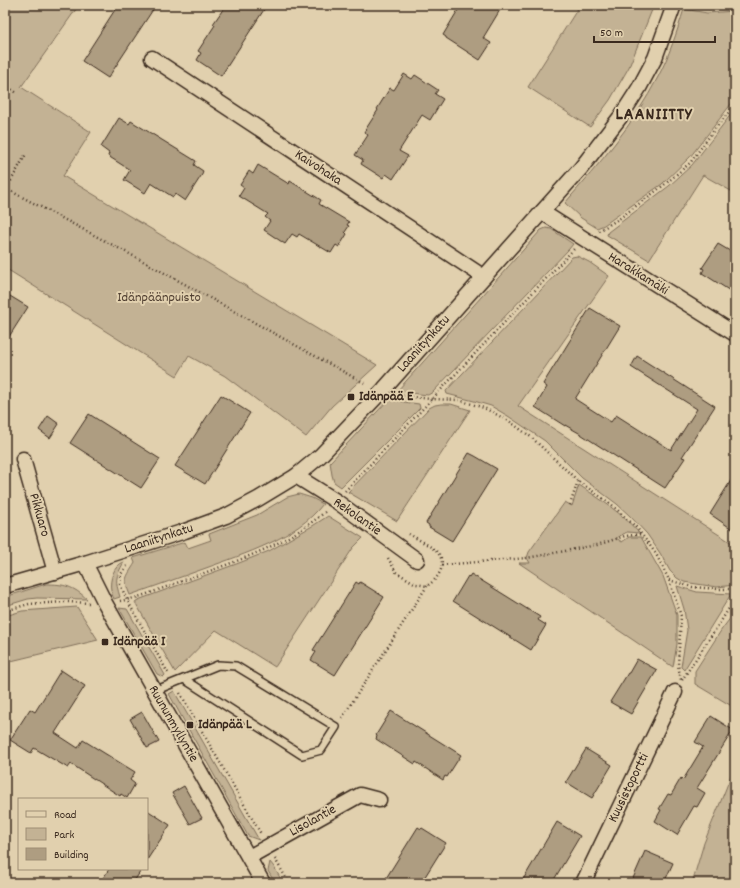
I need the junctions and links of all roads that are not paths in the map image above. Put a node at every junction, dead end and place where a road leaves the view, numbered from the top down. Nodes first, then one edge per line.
1 (674, 5) edge
2 (152, 58) dead end
3 (542, 212) junction
4 (484, 277) junction
5 (735, 334) edge
6 (23, 459) dead end
7 (296, 476) junction
8 (416, 560) dead end
9 (85, 563) junction
10 (55, 572) junction
11 (5, 586) edge
12 (184, 678) junction
13 (154, 691) junction
14 (675, 692) dead end
15 (379, 800) dead end
16 (249, 857) junction
17 (263, 883) edge
18 (583, 883) edge

1 - 3 street, Laaniitynkatu
2 - 4 street, Kaivohaka
3 - 4 street, Laaniitynkatu
3 - 5 street, Harakkamäki
4 - 7 street, Laaniitynkatu
6 - 10 street, Pikkuaro
7 - 8 street, Rekolantie
7 - 9 street, Laaniitynkatu
9 - 10 street, Laaniitynkatu
9 - 13 street, Ruununmyllyntie
10 - 11 street, Laaniitynkatu
12 - 12 lane
12 - 13 lane
13 - 16 street, Ruununmyllyntie
14 - 18 street, Kuusistoportti
15 - 16 street, Lisolantie
16 - 17 street, Ruununmyllyntie

